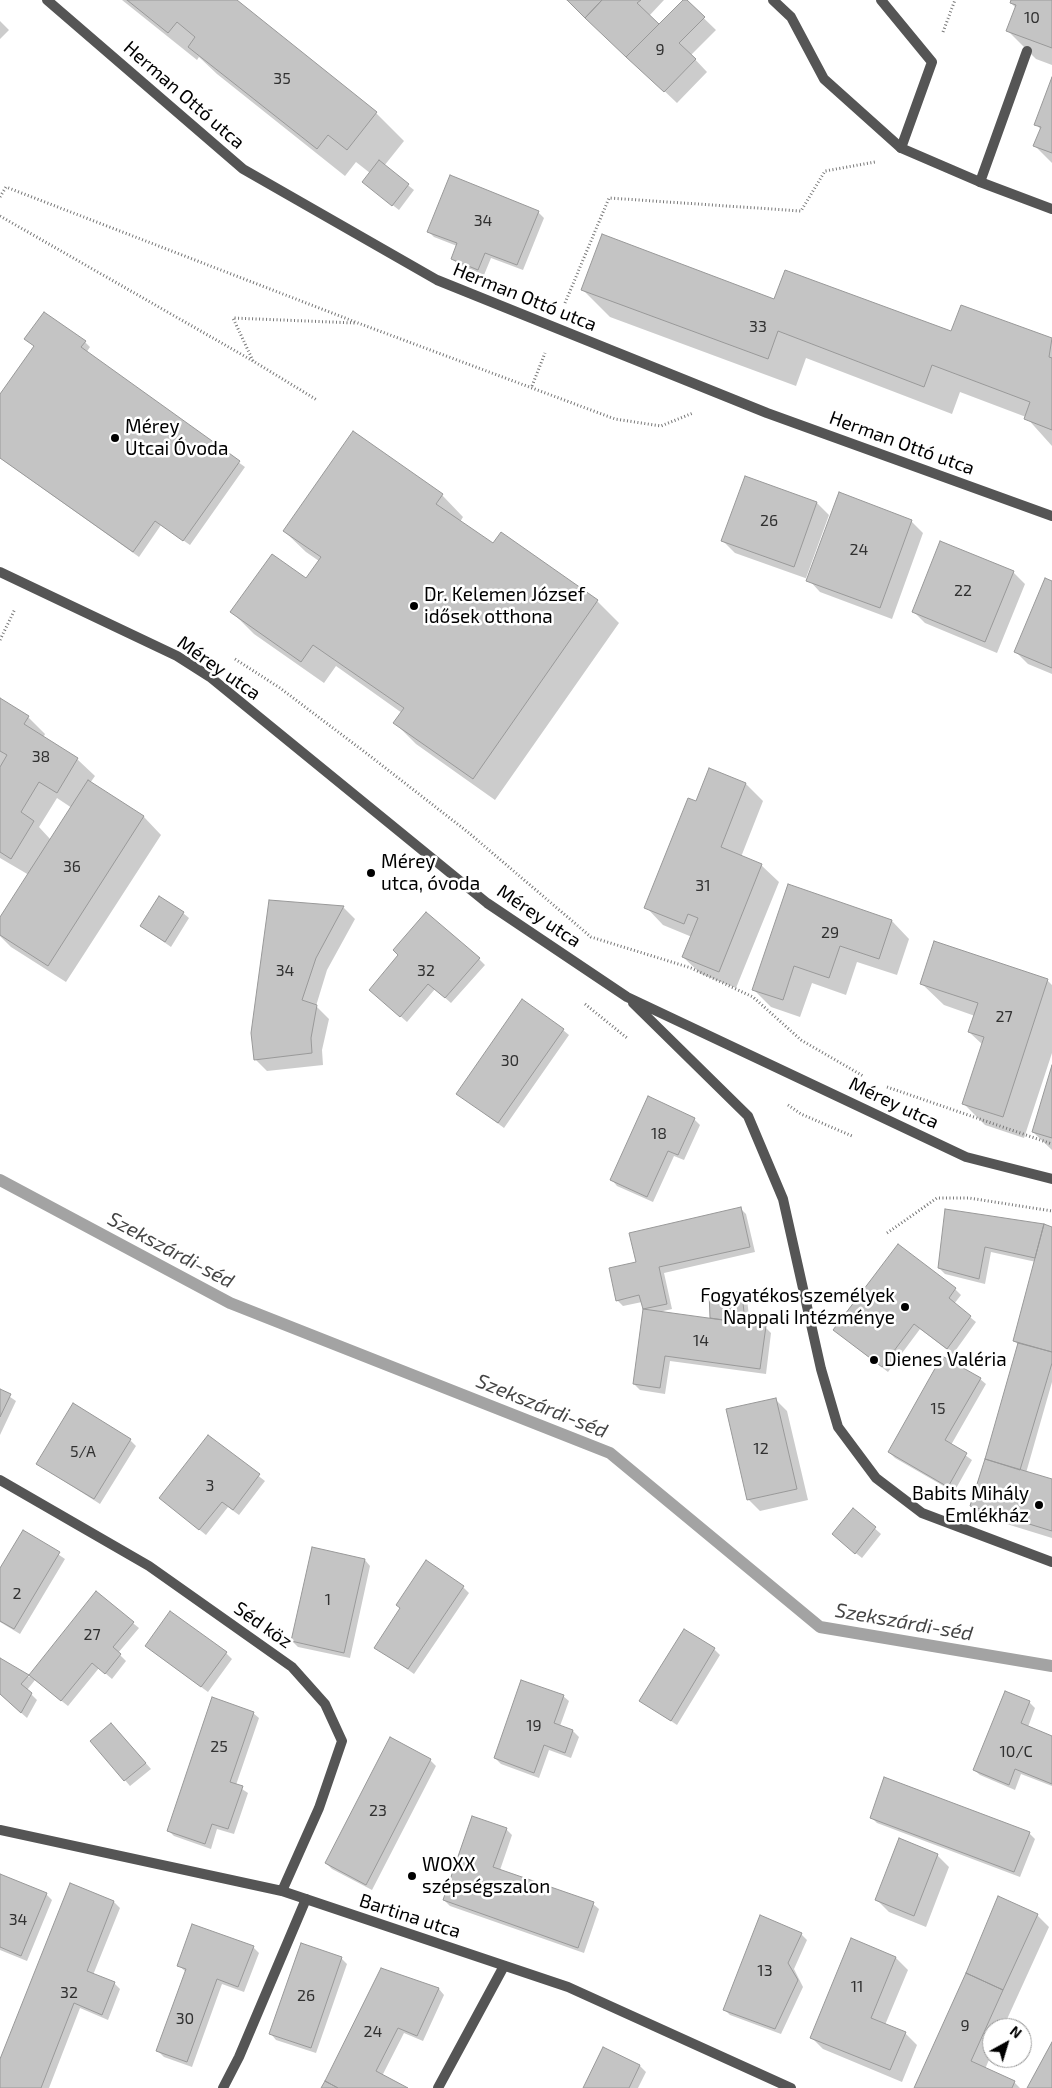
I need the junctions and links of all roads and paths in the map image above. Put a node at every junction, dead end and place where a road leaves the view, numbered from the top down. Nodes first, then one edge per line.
1 (47, 0) edge
2 (773, 0) edge
3 (881, 0) edge
4 (1027, 52) dead end
5 (901, 148) junction
6 (980, 182) junction
7 (0, 197) edge
8 (1052, 208) edge
9 (0, 216) edge
10 (358, 323) junction
11 (555, 328) junction
12 (253, 361) junction
13 (532, 386) junction
14 (715, 392) junction
15 (317, 400) dead end
16 (1052, 516) edge
17 (0, 572) edge
18 (19, 602) dead end
19 (0, 640) edge
20 (210, 678) junction
21 (627, 997) junction
22 (584, 1004) dead end
23 (630, 1041) dead end
24 (868, 1078) dead end
25 (885, 1086) dead end
26 (1052, 1144) edge
27 (1052, 1179) edge
28 (1052, 1211) edge
29 (887, 1233) dead end
30 (0, 1480) edge
31 (1052, 1562) edge
32 (0, 1830) edge
33 (282, 1891) junction
34 (306, 1899) junction
35 (504, 1966) junction
36 (222, 2088) edge
37 (438, 2088) edge
38 (791, 2088) edge

1 - 11 street, Herman Ottó utca
2 - 5 street
3 - 5 street
4 - 6 street
5 - 6 street
5 - 11 path
6 - 8 street
7 - 10 path
9 - 12 path
10 - 12 path
10 - 13 path
11 - 13 path
11 - 14 street, Herman Ottó utca
12 - 15 path
13 - 14 path
14 - 16 street, Herman Ottó utca
17 - 20 street, Mérey utca
18 - 19 path
20 - 21 street, Mérey utca
20 - 24 path
21 - 27 street, Mérey utca
21 - 31 street
22 - 23 path
25 - 26 path
28 - 29 path
30 - 33 street, Séd köz
32 - 33 street, Bartina utca
33 - 34 street, Bartina utca
34 - 35 street, Bartina utca
34 - 36 street
35 - 37 street
35 - 38 street, Bartina utca

